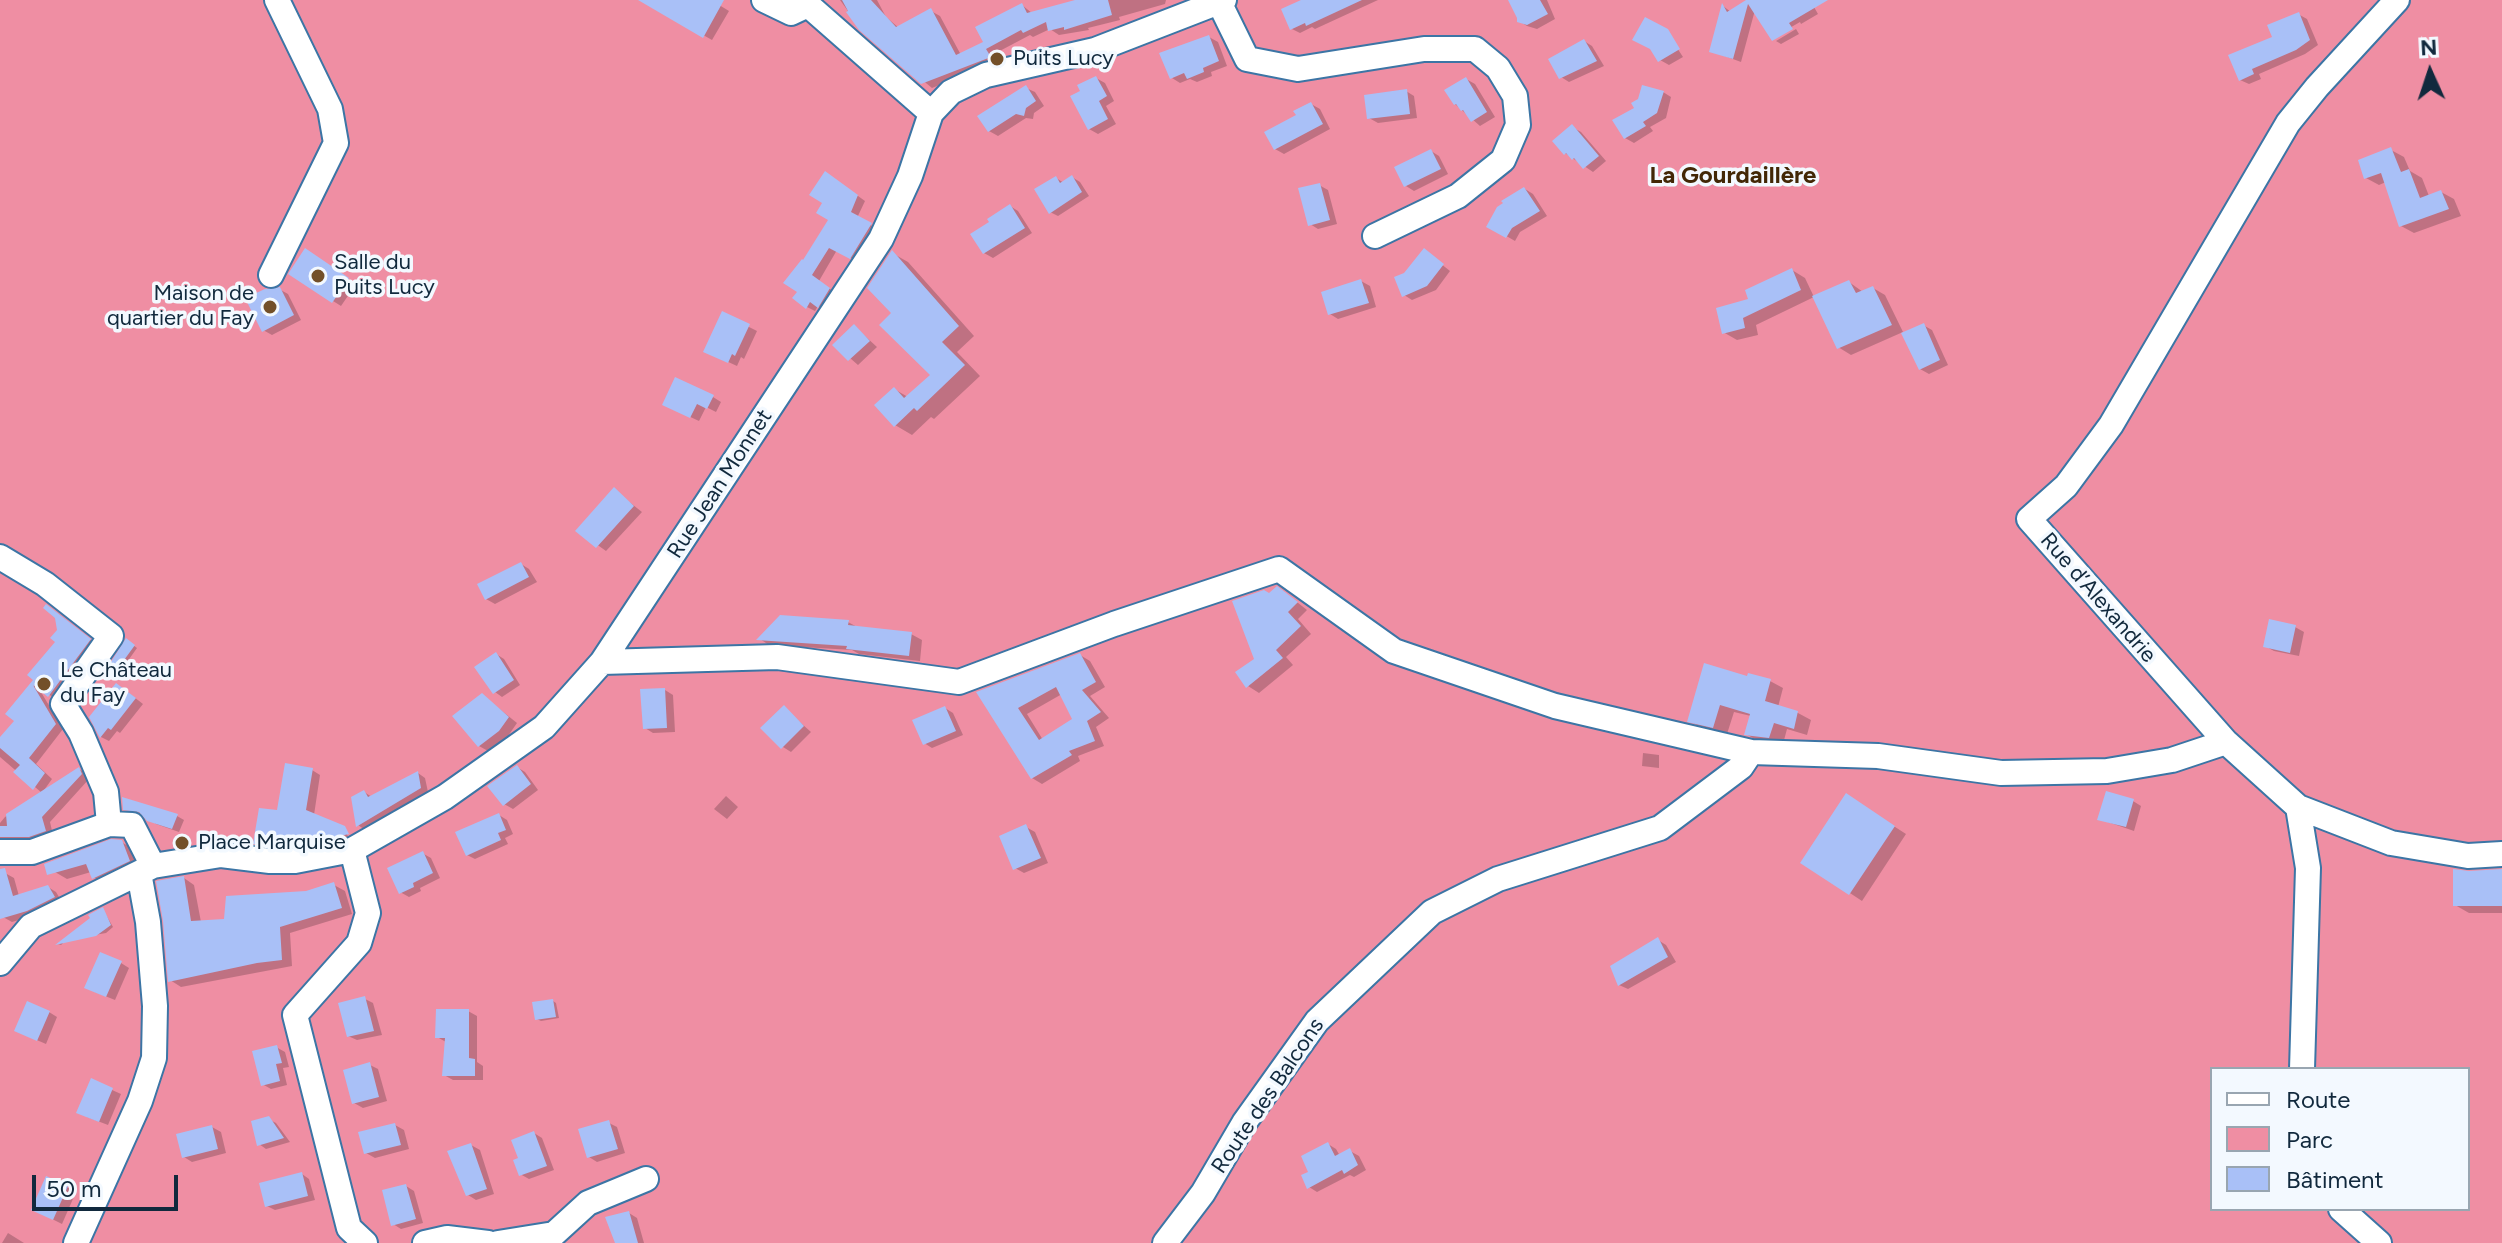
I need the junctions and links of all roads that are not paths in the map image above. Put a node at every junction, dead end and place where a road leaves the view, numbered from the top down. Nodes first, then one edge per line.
1 (277, 0) edge
2 (764, 0) edge
3 (2397, 0) edge
4 (1221, 1) edge
5 (809, 2) edge
6 (931, 113) junction
7 (1375, 236) dead end
8 (271, 275) dead end
9 (0, 557) edge
10 (602, 662) junction
11 (2226, 742) junction
12 (1751, 752) junction
13 (2298, 807) junction
14 (109, 824) junction
15 (352, 850) junction
16 (0, 852) edge
17 (2502, 854) edge
18 (146, 870) junction
19 (0, 963) edge
20 (2302, 1067) edge
21 (646, 1179) dead end
22 (2343, 1211) edge
23 (76, 1243) edge
24 (365, 1243) edge
25 (425, 1243) edge
26 (488, 1243) edge
27 (498, 1243) edge
28 (1165, 1243) edge
29 (2379, 1243) edge

1 - 8 street
2 - 5 street
3 - 11 street, Rue d’Alexandrie
4 - 6 street
4 - 7 street
5 - 6 street
6 - 10 street, Rue Jean Monnet
9 - 14 street
10 - 12 street
10 - 15 street, Rue Jean Monnet
11 - 12 street
11 - 13 street, Rue d’Alexandrie
12 - 28 street, Route des Balcons
13 - 17 street
13 - 20 street
14 - 16 street
14 - 18 street
15 - 18 street, Rue Jean Monnet
15 - 24 street
18 - 19 street, Rue Jean Monnet
18 - 23 street
21 - 27 street
22 - 29 street
25 - 26 street

